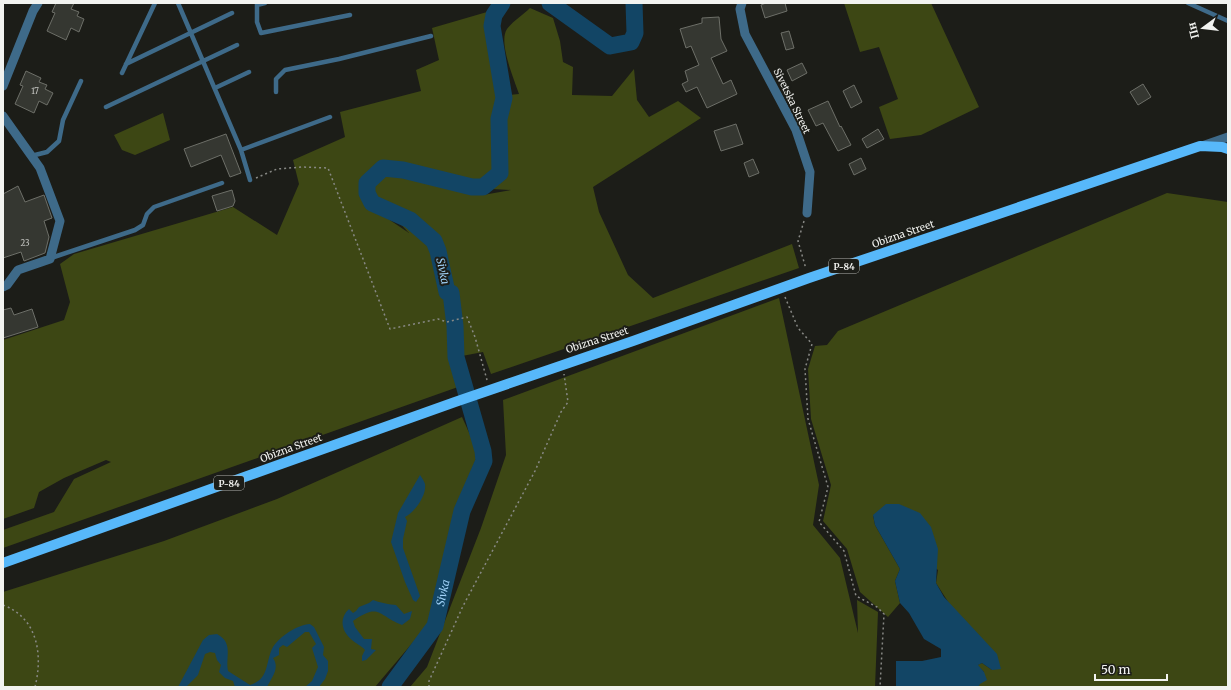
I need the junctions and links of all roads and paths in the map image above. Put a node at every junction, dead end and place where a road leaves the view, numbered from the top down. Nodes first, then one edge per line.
1 (38, 3) edge
2 (155, 3) edge
3 (178, 3) edge
4 (265, 3) edge
5 (742, 3) edge
6 (1188, 3) edge
7 (257, 4) edge
8 (232, 14) dead end
9 (350, 15) dead end
10 (1228, 22) edge
11 (191, 34) junction
12 (431, 36) dead end
13 (237, 45) dead end
14 (204, 62) junction
15 (126, 64) junction
16 (249, 72) dead end
17 (122, 73) dead end
18 (81, 81) dead end
19 (3, 86) edge
20 (215, 88) junction
21 (276, 92) dead end
22 (106, 107) dead end
23 (3, 116) edge
24 (330, 117) dead end
25 (1228, 137) edge
26 (1200, 146) junction
27 (1228, 149) edge
28 (241, 150) junction
29 (31, 156) junction
30 (250, 180) joint
31 (222, 183) dead end
32 (807, 213) joint
33 (50, 259) junction
34 (809, 278) junction
35 (3, 287) edge
36 (781, 288) junction
37 (562, 364) junction
38 (489, 390) junction
39 (3, 563) edge
40 (3, 604) edge
41 (35, 687) edge
42 (429, 687) edge
43 (880, 687) edge

1 - 19 street
2 - 15 lane
3 - 11 lane
4 - 7 lane
5 - 32 street, Sivetska Street
6 - 10 lane
7 - 9 lane
8 - 11 lane
11 - 14 lane
11 - 15 lane
12 - 21 lane
13 - 14 lane
14 - 20 lane
14 - 22 lane
15 - 17 lane
16 - 20 lane
18 - 29 lane
20 - 28 lane
23 - 29 street
24 - 28 lane
25 - 26 street, Obizna Street
26 - 27 main road, Obizna Street / Р-84
26 - 34 main road, Obizna Street / Р-84
28 - 30 lane
29 - 33 street
30 - 38 path
31 - 33 lane
32 - 34 path
33 - 35 street
34 - 36 main road, Obizna Street / Р-84
36 - 37 main road, Obizna Street / Р-84
36 - 43 path
37 - 38 main road, Obizna Street / Р-84
37 - 42 path
38 - 39 main road, Obizna Street / Р-84
40 - 41 path

